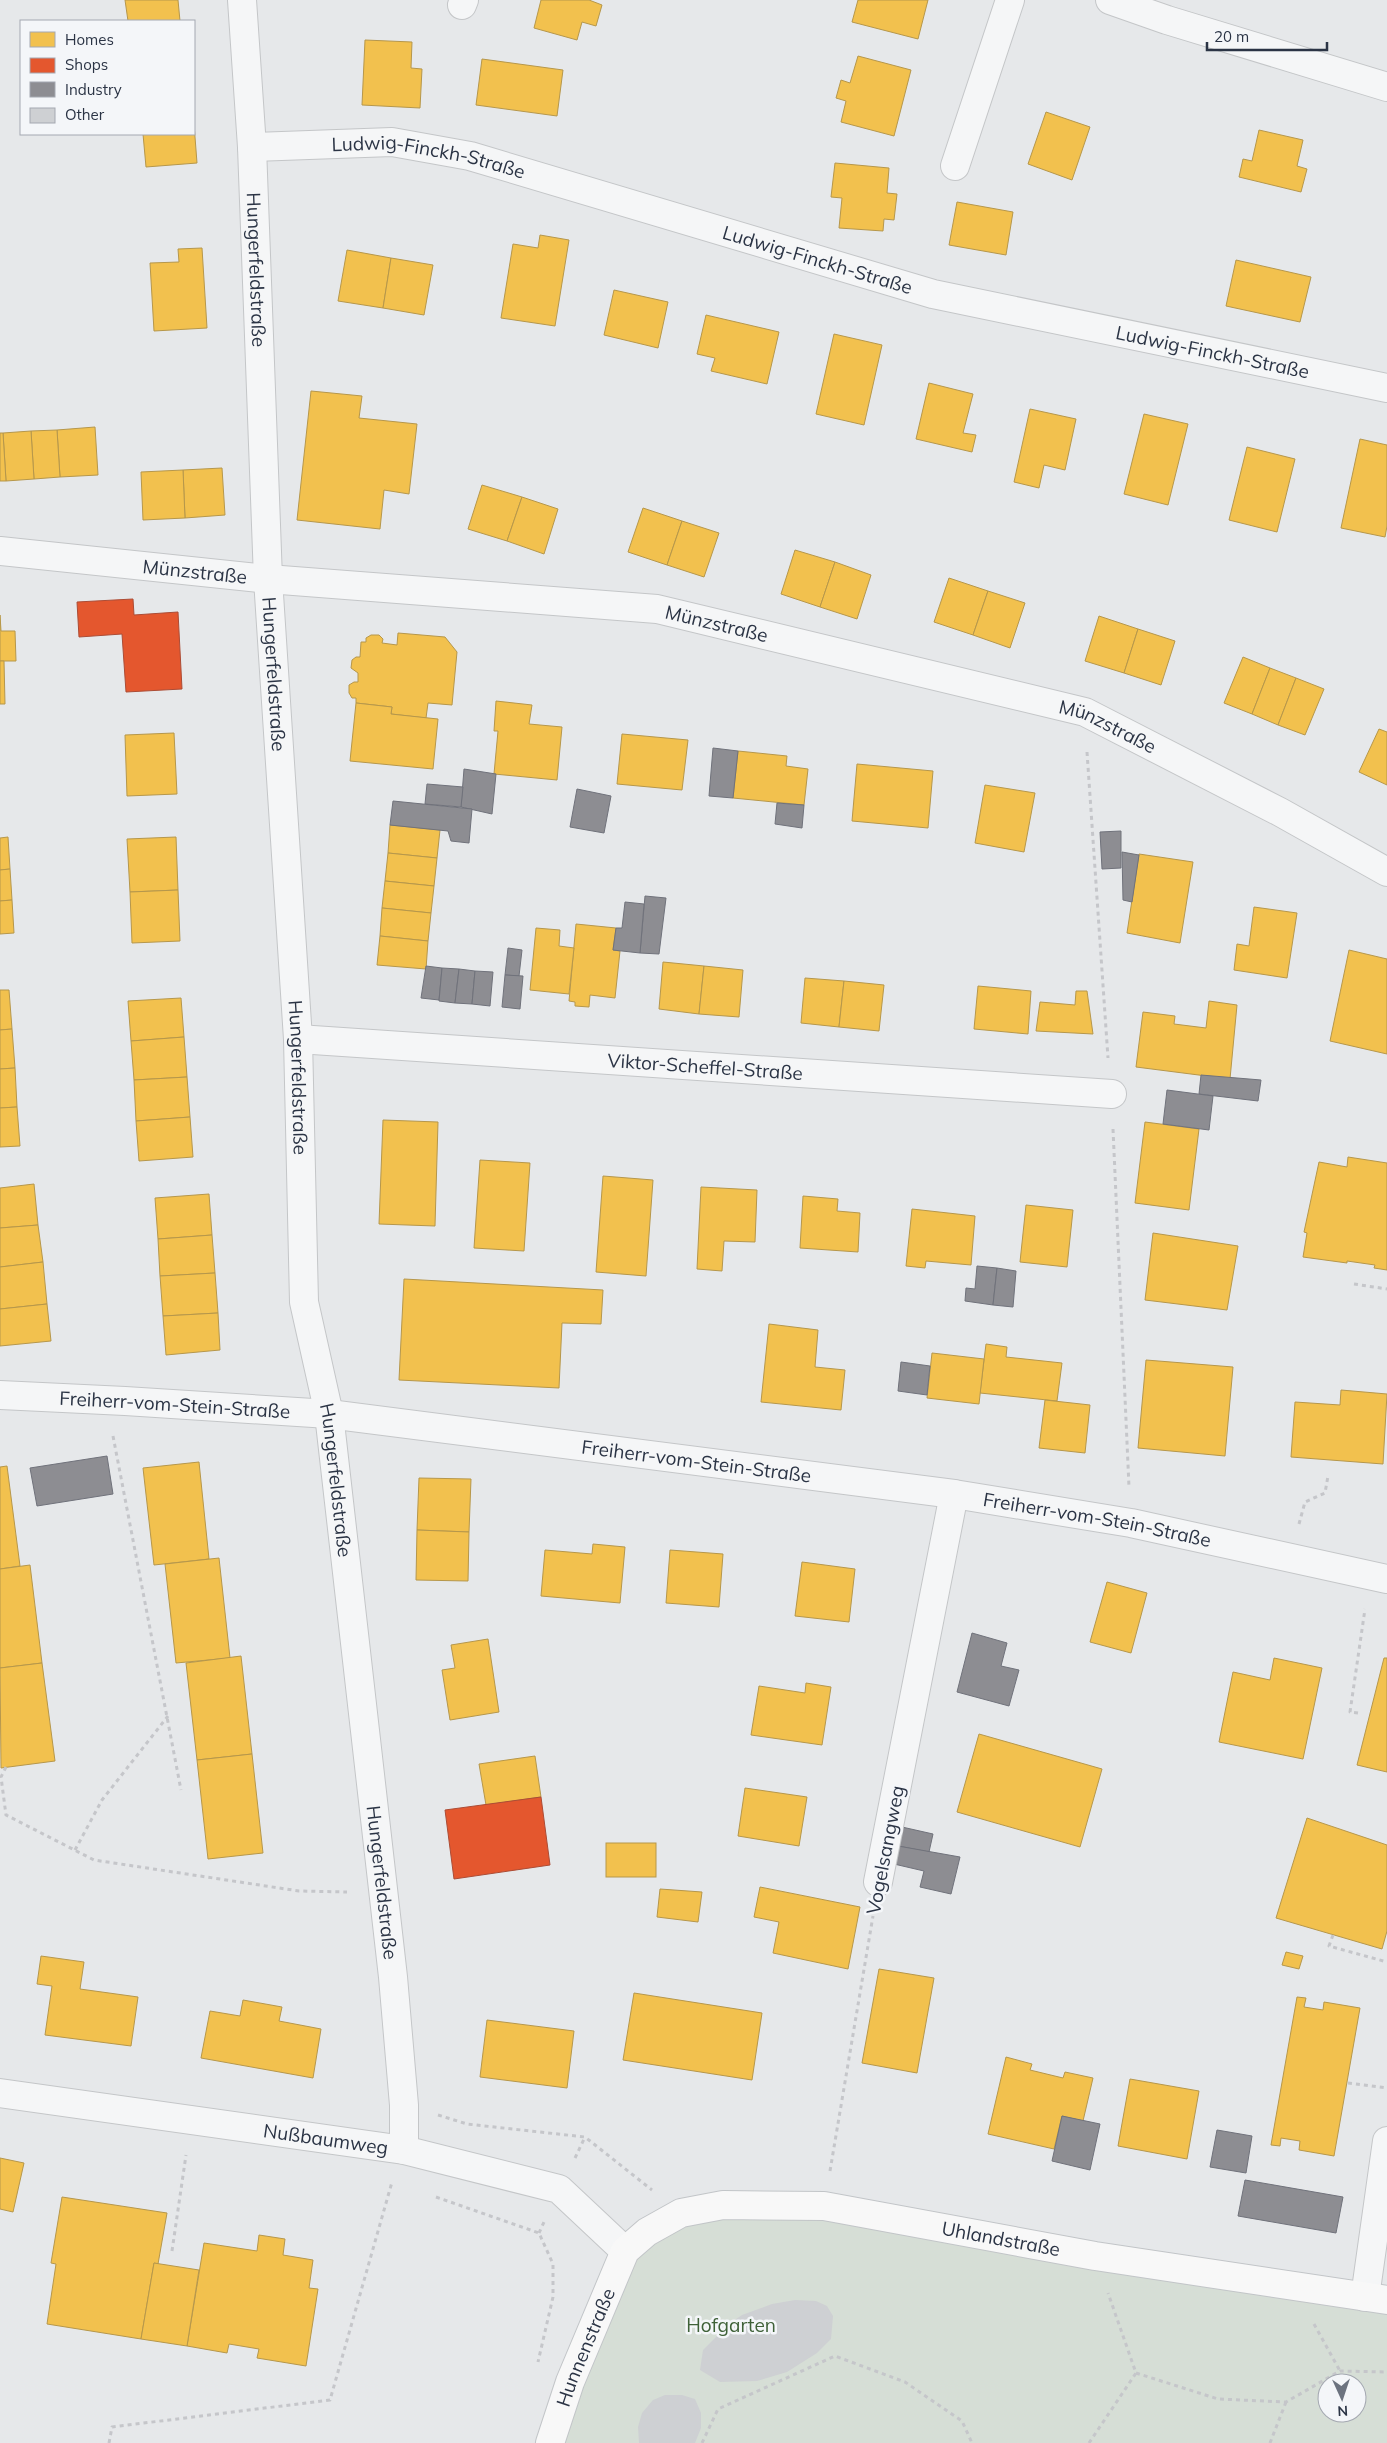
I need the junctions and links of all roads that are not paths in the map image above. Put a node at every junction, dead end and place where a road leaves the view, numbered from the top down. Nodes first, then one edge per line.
1 (242, 0) edge
2 (1010, 0) edge
3 (1110, 0) edge
4 (1387, 87) edge
5 (252, 147) junction
6 (955, 166) dead end
7 (1387, 388) edge
8 (0, 551) edge
9 (268, 579) junction
10 (1387, 872) edge
11 (298, 1039) junction
12 (1112, 1094) dead end
13 (0, 1395) edge
14 (329, 1414) junction
15 (954, 1494) junction
16 (1378, 1578) edge
17 (878, 1882) road end
18 (0, 2094) edge
19 (1387, 2141) edge
20 (404, 2150) junction
21 (625, 2251) junction
22 (1376, 2299) edge
23 (550, 2443) edge

1 - 5 street, Hungerfeldstraße
2 - 6 street
3 - 4 street
5 - 7 street, Ludwig-Finckh-Straße
5 - 9 street, Hungerfeldstraße
8 - 9 street, Münzstraße
9 - 10 street, Münzstraße
9 - 11 street, Hungerfeldstraße
11 - 12 street, Viktor-Scheffel-Straße
11 - 14 street, Hungerfeldstraße
13 - 14 street, Freiherr-vom-Stein-Straße
14 - 15 street, Freiherr-vom-Stein-Straße
14 - 20 street, Hungerfeldstraße
15 - 16 street, Freiherr-vom-Stein-Straße
15 - 17 street, Vogelsangweg
18 - 20 street, Nußbaumweg
19 - 22 street
20 - 21 street, Nußbaumweg
21 - 22 main road, Uhlandstraße
21 - 23 main road, Hunnenstraße

